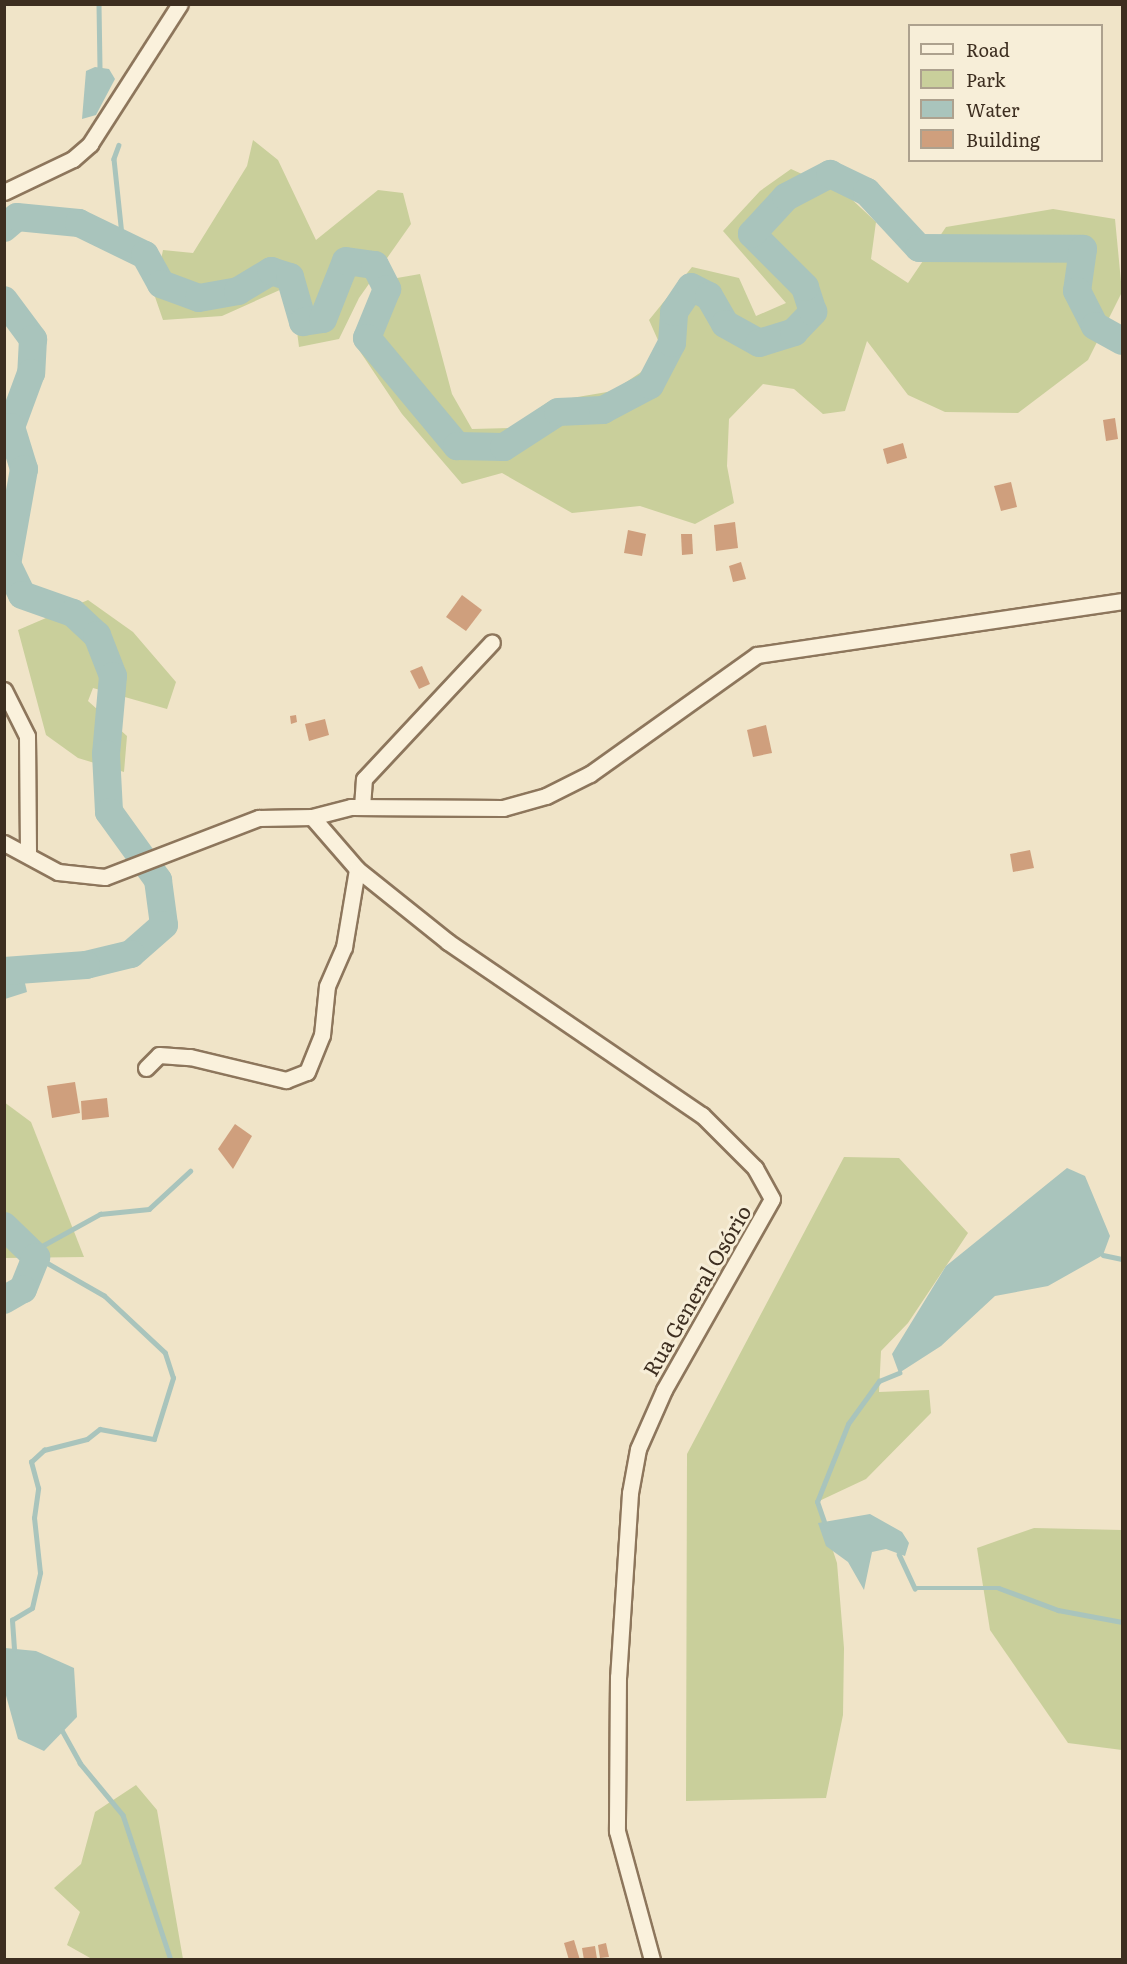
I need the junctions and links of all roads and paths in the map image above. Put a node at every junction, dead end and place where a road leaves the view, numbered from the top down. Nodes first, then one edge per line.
1 (180, 4) edge
2 (4, 192) edge
3 (1122, 601) edge
4 (492, 642) dead end
5 (4, 690) edge
6 (362, 807) junction
7 (312, 818) junction
8 (4, 843) edge
9 (28, 855) junction
10 (357, 869) junction
11 (146, 1068) dead end
12 (652, 1959) edge

1 - 2 street
3 - 6 street
4 - 6 street
5 - 9 street
6 - 7 street
7 - 9 street
7 - 10 street, Rua General Osório
8 - 9 street
10 - 11 street
10 - 12 street, Rua General Osório

